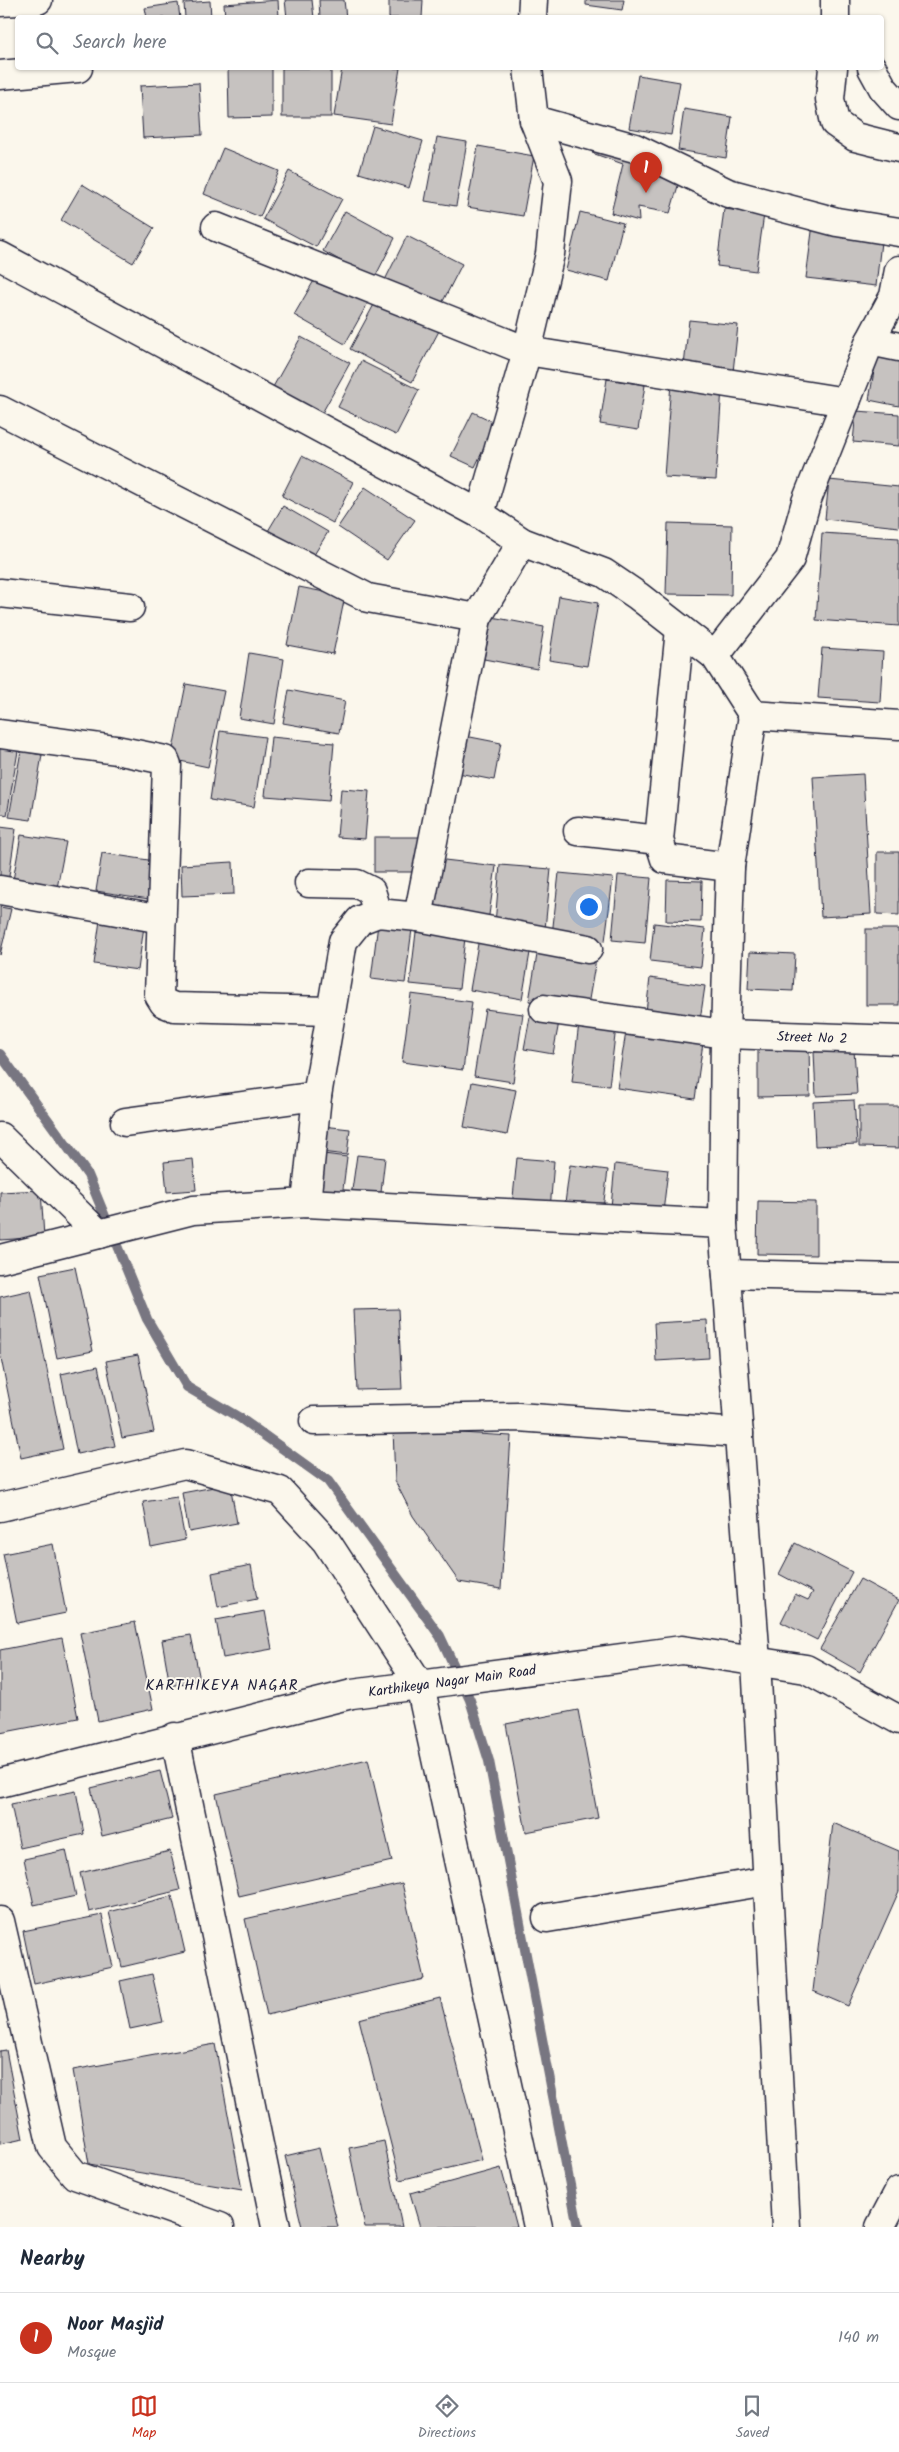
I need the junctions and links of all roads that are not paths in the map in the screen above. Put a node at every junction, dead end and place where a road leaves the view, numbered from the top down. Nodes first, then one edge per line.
1 (38, 0) edge
2 (533, 0) edge
3 (835, 0) edge
4 (0, 2) edge
5 (532, 15) edge
6 (835, 15) edge
7 (56, 70) edge
8 (528, 70) edge
9 (833, 70) edge
10 (873, 70) edge
11 (0, 75) edge
12 (899, 106) edge
13 (534, 120) junction
14 (899, 148) edge
15 (216, 227) dead end
16 (899, 232) edge
17 (0, 256) edge
18 (899, 270) edge
19 (870, 341) junction
20 (899, 347) edge
21 (527, 350) junction
22 (846, 402) junction
23 (0, 410) edge
24 (480, 514) junction
25 (522, 542) junction
26 (0, 593) edge
27 (130, 607) dead end
28 (477, 618) junction
29 (680, 629) junction
30 (715, 656) junction
31 (753, 715) junction
32 (899, 725) edge
33 (0, 734) edge
34 (578, 831) dead end
35 (658, 840) junction
36 (730, 867) junction
37 (309, 883) dead end
38 (0, 890) edge
39 (378, 914) junction
40 (418, 917) junction
41 (162, 919) junction
42 (588, 949) dead end
43 (544, 1009) dead end
44 (331, 1011) junction
45 (725, 1034) junction
46 (899, 1040) edge
47 (317, 1096) junction
48 (125, 1122) dead end
49 (0, 1137) edge
50 (306, 1203) junction
51 (724, 1224) junction
52 (98, 1234) junction
53 (0, 1259) edge
54 (727, 1274) junction
55 (899, 1278) edge
56 (314, 1421) dead end
57 (739, 1433) junction
58 (0, 1507) edge
59 (756, 1661) junction
60 (432, 1684) junction
61 (899, 1720) edge
62 (175, 1737) junction
63 (0, 1783) edge
64 (767, 1881) junction
65 (547, 1918) dead end
66 (0, 1921) edge
67 (12, 2027) edge
68 (899, 2192) edge
69 (784, 2193) junction
70 (220, 2227) edge
71 (276, 2227) edge
72 (538, 2227) edge
73 (786, 2227) edge
74 (807, 2227) edge
75 (880, 2227) edge

1 - 4 street
2 - 5 street
3 - 6 street
7 - 11 street
8 - 13 street
9 - 14 street
10 - 12 street
13 - 16 street
13 - 21 street
15 - 21 street
17 - 24 street
18 - 19 street
19 - 20 street
19 - 22 street
21 - 22 street
21 - 24 street
22 - 30 street
23 - 28 street
24 - 25 street
25 - 28 street
25 - 29 street
26 - 27 street
28 - 40 street
29 - 30 street
29 - 35 street
30 - 31 street
31 - 32 street
31 - 36 street
33 - 41 street
34 - 35 street
35 - 36 street
36 - 45 street
37 - 39 street
38 - 41 street
39 - 40 street
39 - 44 street
40 - 42 street
41 - 44 street
43 - 45 street, Street No 2
44 - 47 street
45 - 46 street, Street No 2
45 - 51 street
47 - 48 street
47 - 50 street
49 - 52 street
50 - 51 street
50 - 52 street
51 - 54 street
52 - 53 street
54 - 55 street
54 - 57 street
56 - 57 street
57 - 59 street
58 - 60 street
59 - 60 street, Karthikeya Nagar Main Road
59 - 61 street, Karthikeya Nagar Main Road
59 - 64 street
60 - 62 street, Karthikeya Nagar Main Road
60 - 72 street
62 - 63 street, Karthikeya Nagar Main Road
62 - 71 street
64 - 65 street
64 - 69 street
66 - 67 street
67 - 70 street
68 - 75 street
69 - 73 street
69 - 74 street

